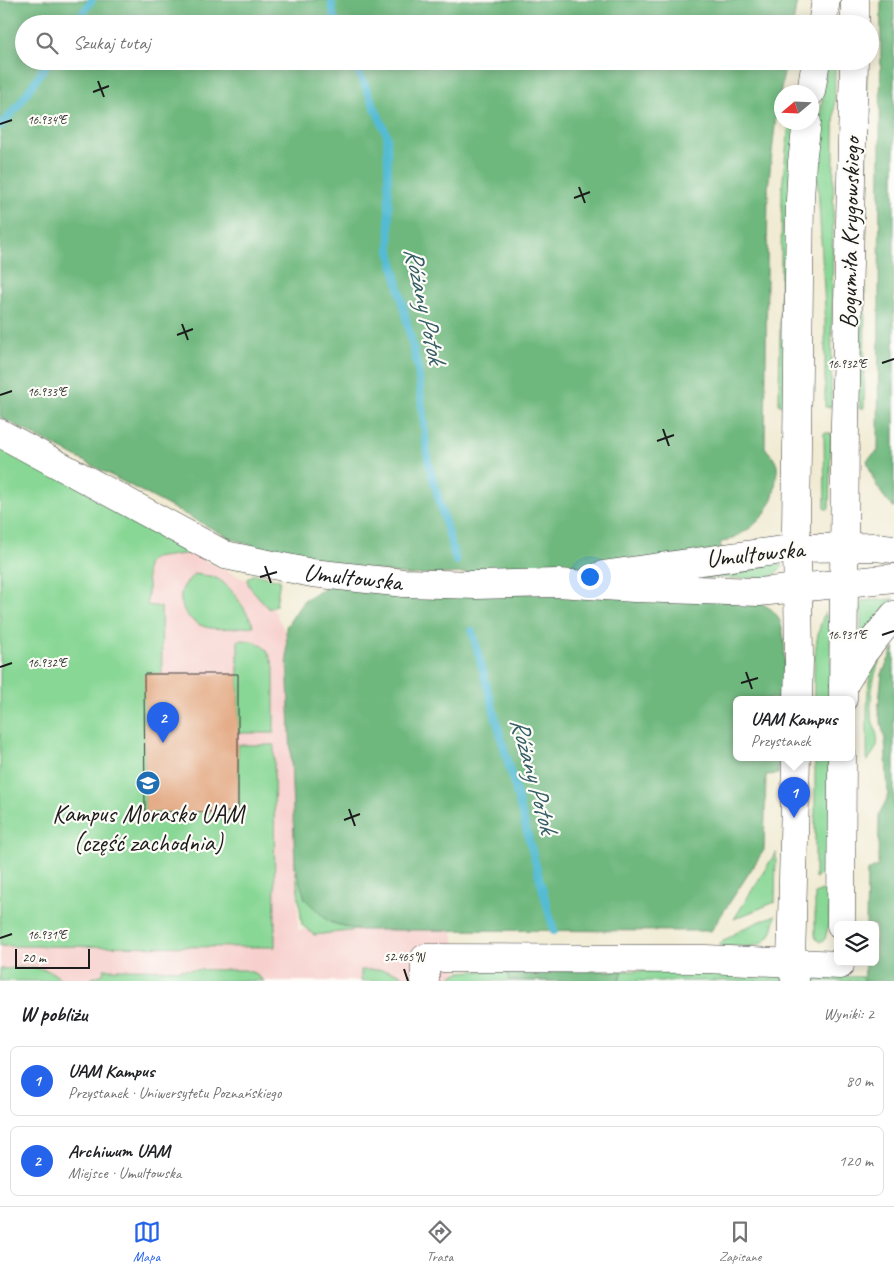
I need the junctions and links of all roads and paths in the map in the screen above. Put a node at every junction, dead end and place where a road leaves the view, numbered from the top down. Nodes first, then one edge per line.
1 (826, 0) edge
2 (855, 0) edge
3 (824, 15) edge
4 (855, 15) edge
5 (815, 70) edge
6 (854, 70) edge
7 (812, 85) edge
8 (806, 130) edge
9 (0, 434) edge
10 (844, 547) junction
11 (797, 548) junction
12 (894, 549) edge
13 (894, 578) edge
14 (558, 582) junction
15 (844, 584) junction
16 (798, 588) junction
17 (894, 615) edge
18 (843, 693) edge
19 (798, 696) edge
20 (796, 761) edge
21 (842, 761) edge
22 (841, 921) edge
23 (840, 969) edge
24 (793, 972) edge
25 (425, 981) edge

1 - 3 street
2 - 4 street
5 - 7 street
6 - 10 street, Bogumiła Krygowskiego
8 - 11 street, Bogumiła Krygowskiego
9 - 14 street, Umultowska
10 - 11 street, Umultowska
10 - 12 street, Umultowska
10 - 15 street, Bogumiła Krygowskiego
11 - 14 street, Umultowska
11 - 16 street, Bogumiła Krygowskiego
13 - 15 street, Umultowska
14 - 16 street, Umultowska
15 - 16 street, Umultowska
15 - 18 street, Bogumiła Krygowskiego
16 - 19 street, Bogumiła Krygowskiego
17 - 18 street
20 - 24 street
21 - 22 street
23 - 24 street
24 - 25 street

